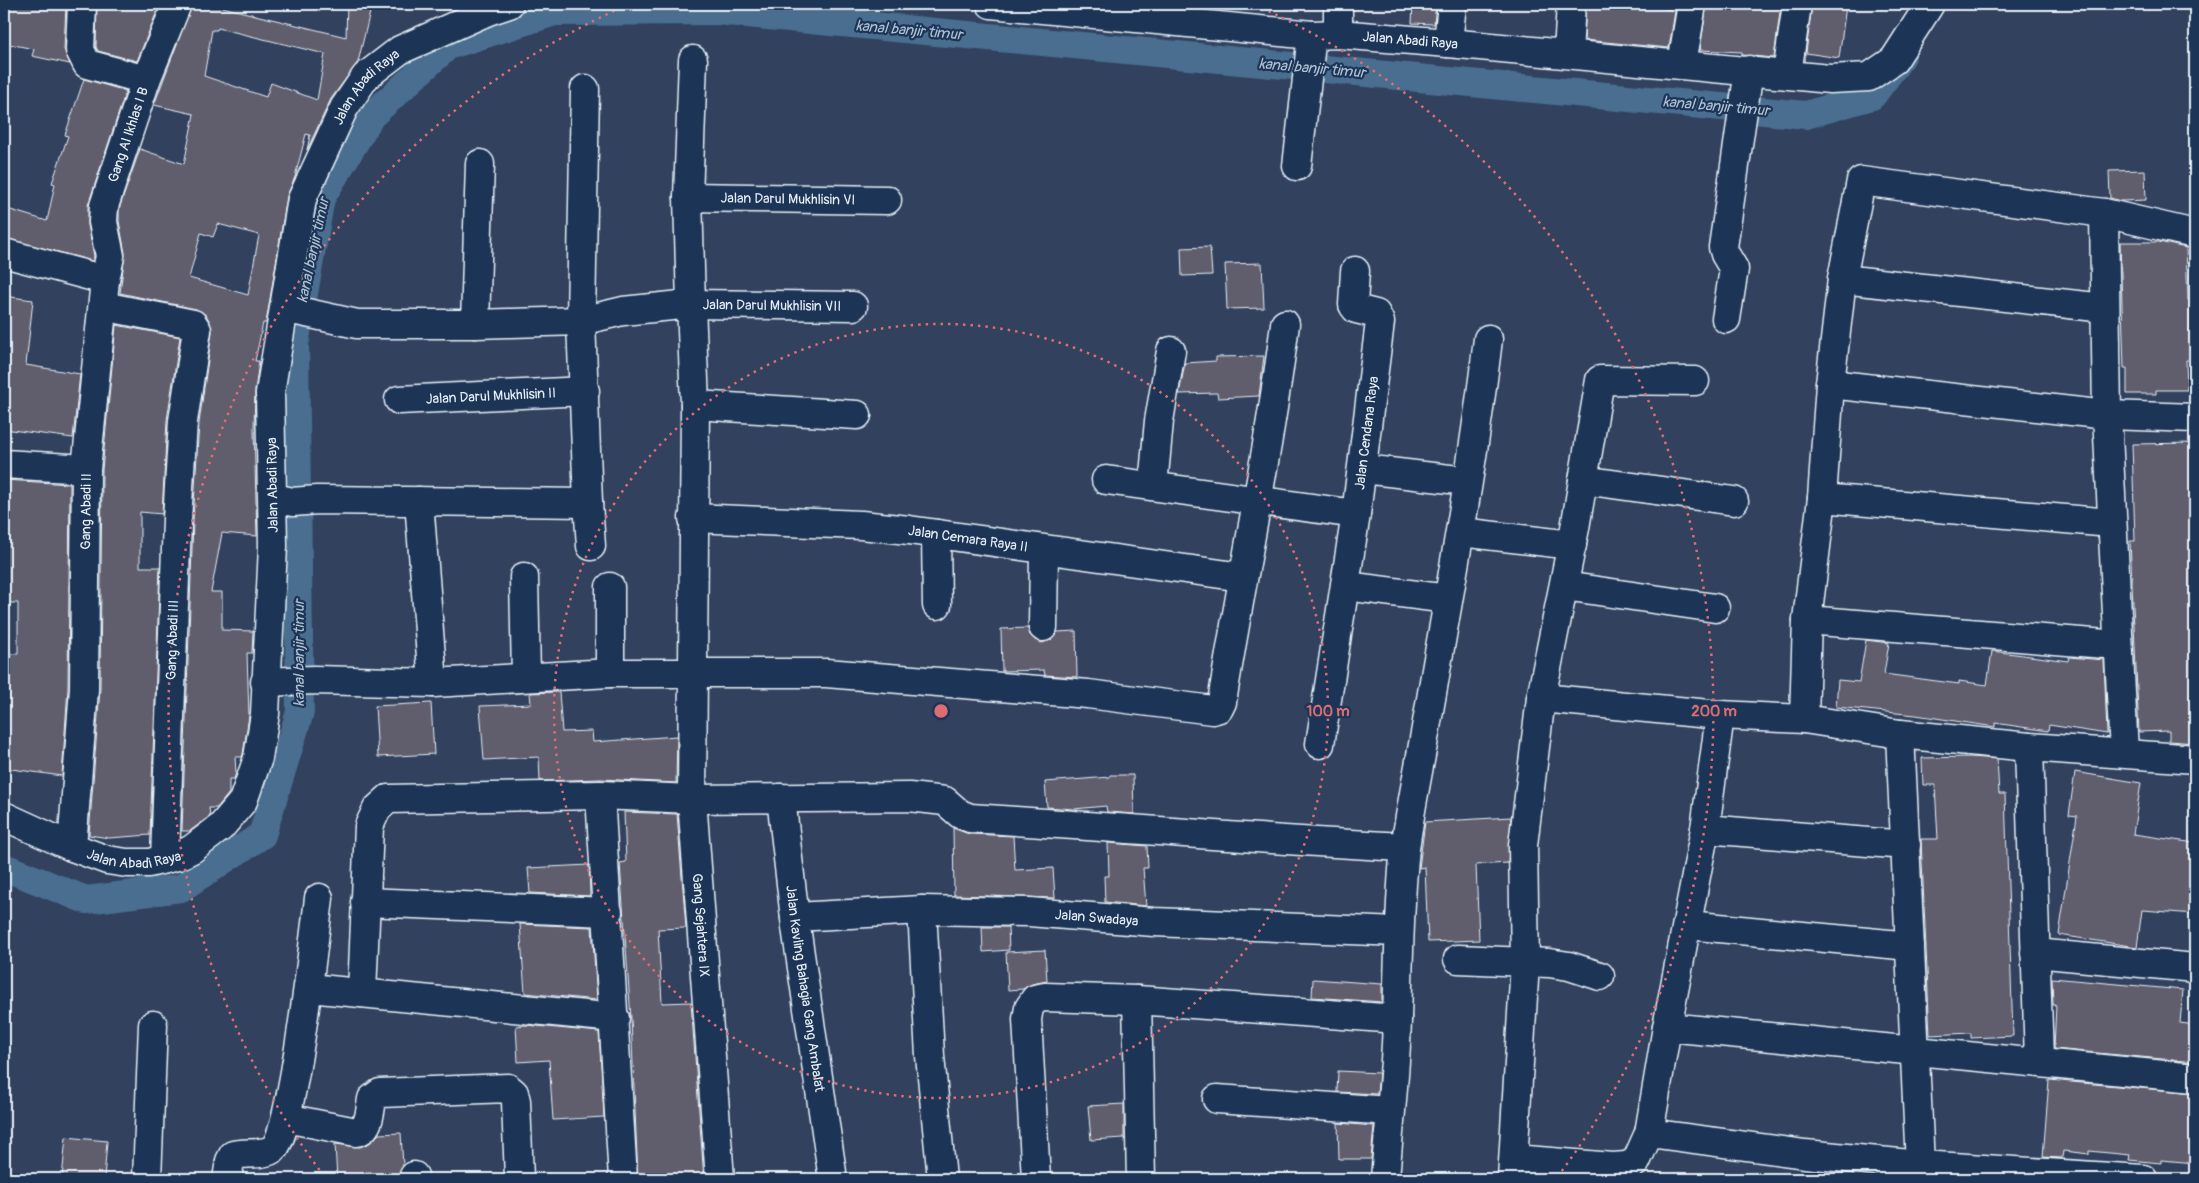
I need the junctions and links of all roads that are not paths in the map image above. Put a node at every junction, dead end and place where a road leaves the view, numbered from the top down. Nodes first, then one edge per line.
1 (82, 4) edge
2 (177, 4) edge
3 (509, 4) edge
4 (991, 4) edge
5 (1338, 4) edge
6 (1452, 4) edge
7 (1571, 4) edge
8 (1692, 4) edge
9 (1797, 4) edge
10 (1930, 4) edge
11 (1228, 15) edge
12 (1448, 43) junction
13 (1317, 52) junction
14 (1568, 53) junction
15 (693, 60) dead end
16 (1682, 64) junction
17 (1787, 74) junction
18 (146, 80) junction
19 (1747, 80) junction
20 (585, 89) dead end
21 (480, 164) dead end
22 (1297, 166) dead end
23 (688, 197) junction
24 (886, 200) dead end
25 (2104, 213) junction
26 (2195, 234) edge
27 (4, 253) edge
28 (1355, 271) dead end
29 (1842, 279) junction
30 (104, 293) junction
31 (691, 304) junction
32 (853, 306) dead end
33 (2105, 308) junction
34 (290, 310) junction
35 (1726, 319) dead end
36 (581, 321) junction
37 (475, 324) junction
38 (1285, 324) dead end
39 (1488, 339) dead end
40 (1172, 351) dead end
41 (1695, 381) dead end
42 (1830, 384) junction
43 (585, 391) junction
44 (399, 400) dead end
45 (695, 405) junction
46 (857, 415) dead end
47 (2107, 415) junction
48 (2195, 418) edge
49 (4, 464) edge
50 (1363, 468) junction
51 (86, 469) junction
52 (1106, 480) dead end
53 (1582, 480) junction
54 (1467, 481) junction
55 (1153, 486) junction
56 (1822, 498) junction
57 (294, 500) junction
58 (1734, 501) dead end
59 (419, 502) junction
60 (1256, 502) junction
61 (588, 503) junction
62 (1356, 514) junction
63 (693, 518) junction
64 (2112, 523) junction
65 (1461, 532) junction
66 (936, 534) junction
67 (1572, 545) junction
68 (592, 546) dead end
69 (1044, 550) junction
70 (524, 576) dead end
71 (1242, 577) junction
72 (1346, 586) junction
73 (1564, 586) junction
74 (610, 587) dead end
75 (1448, 599) junction
76 (937, 605) dead end
77 (1715, 608) dead end
78 (1807, 620) junction
79 (1043, 627) dead end
80 (2118, 645) junction
81 (693, 672) junction
82 (610, 673) junction
83 (526, 677) junction
84 (265, 682) junction
85 (433, 683) junction
86 (1541, 698) junction
87 (1720, 715) junction
88 (1804, 719) junction
89 (1900, 734) junction
90 (1320, 744) dead end
91 (2029, 747) junction
92 (2124, 753) junction
93 (2195, 759) edge
94 (600, 795) junction
95 (692, 798) junction
96 (781, 798) junction
97 (4, 816) edge
98 (1706, 828) junction
99 (1906, 845) junction
100 (72, 847) junction
101 (1406, 847) junction
102 (165, 859) junction
103 (318, 898) dead end
104 (365, 902) junction
105 (922, 910) junction
106 (608, 912) junction
107 (795, 917) junction
108 (1687, 925) junction
109 (1399, 932) junction
110 (1910, 946) junction
111 (2035, 953) junction
112 (1458, 960) dead end
113 (1525, 962) junction
114 (2195, 968) edge
115 (1600, 976) dead end
116 (308, 988) junction
117 (362, 993) junction
118 (1137, 1000) junction
119 (615, 1018) junction
120 (1397, 1019) junction
121 (153, 1025) dead end
122 (1667, 1027) junction
123 (1915, 1051) junction
124 (2038, 1061) junction
125 (2195, 1078) edge
126 (1217, 1099) dead end
127 (1390, 1111) junction
128 (286, 1118) junction
129 (1649, 1133) junction
130 (1920, 1165) junction
131 (1513, 1169) edge
132 (147, 1179) edge
133 (227, 1179) edge
134 (519, 1179) edge
135 (623, 1179) edge
136 (720, 1179) edge
137 (834, 1179) edge
138 (942, 1179) edge
139 (1036, 1179) edge
140 (1141, 1179) edge
141 (1386, 1179) edge
142 (2143, 1179) edge

1 - 18 street, Gang Al Ikhlas I B
2 - 18 street
3 - 34 street, Jalan Abadi Raya
4 - 11 street, Jalan Abadi Raya
5 - 13 street
6 - 12 street
7 - 14 street
8 - 16 street
9 - 17 street
10 - 17 street, Jalan Abadi Raya
11 - 13 street, Jalan Abadi Raya
12 - 13 street, Jalan Abadi Raya
12 - 14 street, Jalan Abadi Raya
13 - 22 street
14 - 16 street, Jalan Abadi Raya
15 - 23 street, Gang Sejahtera IX
16 - 19 street, Jalan Abadi Raya
17 - 19 street, Jalan Abadi Raya
18 - 30 street, Gang Al Ikhlas I B
19 - 35 street
20 - 36 street
21 - 37 street
23 - 24 street, Jalan Darul Mukhlisin VI
23 - 31 street, Gang Sejahtera IX
25 - 26 street
25 - 29 street
25 - 33 street
27 - 30 street
28 - 50 street, Jalan Cendana Raya
29 - 33 street
29 - 42 street
30 - 51 street, Gang Abadi II
30 - 102 street, Gang Abadi III
31 - 32 street, Jalan Darul Mukhlisin VII
31 - 36 street, Jalan Darul Mukhlisin VII
31 - 45 street, Gang Sejahtera IX
33 - 47 street
34 - 37 street, Jalan Darul Mukhlisin VII
34 - 57 street, Jalan Abadi Raya
36 - 37 street, Jalan Darul Mukhlisin VII
36 - 43 street
38 - 60 street
39 - 54 street
40 - 55 street
41 - 53 street
42 - 47 street
42 - 56 street
43 - 44 street, Jalan Darul Mukhlisin II
43 - 61 street
45 - 46 street
45 - 63 street, Gang Sejahtera IX
47 - 48 street
47 - 64 street
49 - 51 street
50 - 54 street
50 - 62 street, Jalan Cendana Raya
51 - 100 street, Gang Abadi II
52 - 55 street
53 - 58 street
53 - 67 street
54 - 65 street
55 - 60 street
56 - 64 street
56 - 78 street
57 - 59 street
57 - 84 street, Jalan Abadi Raya
59 - 61 street
59 - 85 street
60 - 62 street
60 - 71 street
61 - 68 street
62 - 72 street, Jalan Cendana Raya
63 - 66 street, Jalan Cemara Raya II
63 - 81 street, Gang Sejahtera IX
64 - 80 street
65 - 67 street
65 - 75 street
66 - 69 street, Jalan Cemara Raya II
66 - 76 street
67 - 73 street
69 - 71 street, Jalan Cemara Raya II
69 - 79 street
70 - 83 street
71 - 81 street
72 - 75 street
72 - 90 street, Jalan Cendana Raya
73 - 77 street
73 - 86 street
74 - 82 street
75 - 101 street
78 - 80 street
78 - 88 street
80 - 92 street
81 - 82 street
81 - 95 street, Gang Sejahtera IX
82 - 83 street
83 - 85 street
84 - 85 street
84 - 102 street, Jalan Abadi Raya
86 - 87 street
86 - 113 street
87 - 88 street
87 - 98 street
88 - 89 street
89 - 91 street
89 - 99 street
91 - 92 street
91 - 111 street
92 - 93 street
94 - 95 street
94 - 104 street
94 - 106 street
95 - 96 street
95 - 136 street, Gang Sejahtera IX
96 - 101 street
96 - 107 street, Jalan Kavling Bahagia Gang Ambalat
97 - 100 street, Jalan Abadi Raya
98 - 99 street
98 - 108 street
99 - 110 street
100 - 102 street, Jalan Abadi Raya
101 - 109 street
103 - 116 street
104 - 106 street
104 - 117 street
105 - 107 street, Jalan Swadaya
105 - 109 street, Jalan Swadaya
105 - 138 street
106 - 119 street
107 - 137 street, Jalan Kavling Bahagia Gang Ambalat
108 - 110 street
108 - 122 street
109 - 120 street
110 - 123 street
111 - 114 street
111 - 124 street
112 - 113 street
113 - 115 street
113 - 131 street
116 - 117 street
116 - 128 street
117 - 119 street
118 - 120 street
118 - 139 street
118 - 140 street
119 - 135 street
120 - 127 street
121 - 132 street
122 - 123 street
122 - 129 street
123 - 124 street
123 - 130 street
124 - 125 street
126 - 127 street
127 - 141 street
128 - 133 street
128 - 134 street
129 - 130 street
129 - 131 street
130 - 142 street

